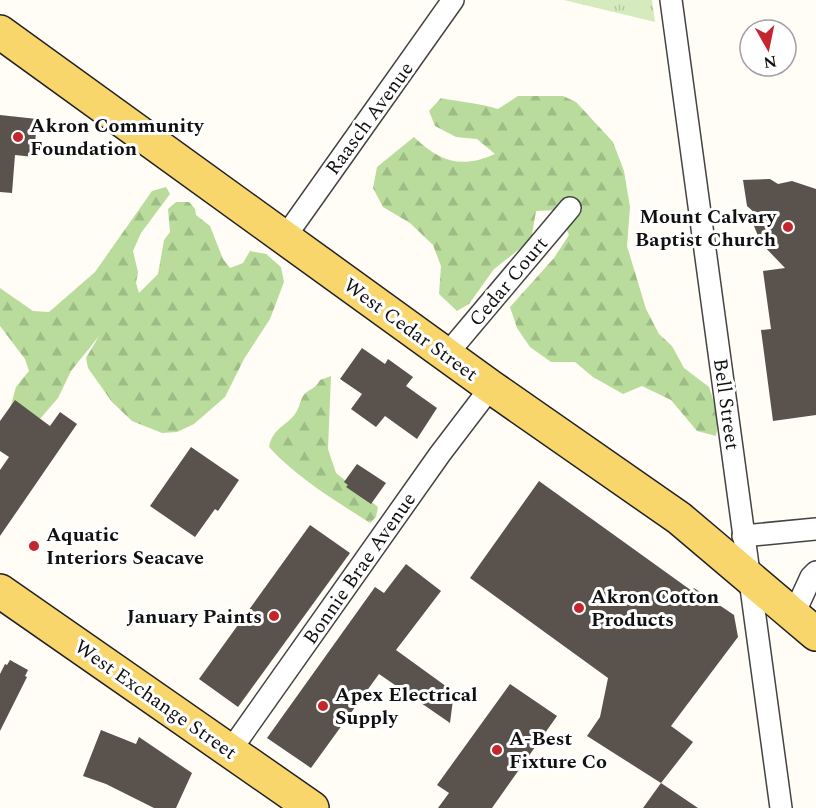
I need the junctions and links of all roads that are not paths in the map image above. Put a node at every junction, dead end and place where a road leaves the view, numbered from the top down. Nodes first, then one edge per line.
1 (453, 0) edge
2 (671, 0) edge
3 (0, 32) edge
4 (570, 208) dead end
5 (285, 237) junction
6 (447, 354) junction
7 (491, 387) junction
8 (816, 529) edge
9 (743, 537) junction
10 (816, 572) edge
11 (748, 575) junction
12 (0, 591) edge
13 (805, 624) edge
14 (230, 750) junction
15 (312, 808) edge
16 (781, 808) edge

1 - 5 street, Raasch Avenue
2 - 9 street, Bell Street
3 - 5 main road, West Cedar Street
4 - 6 street, Cedar Court
5 - 6 main road, West Cedar Street
6 - 7 main road, West Cedar Street
7 - 11 main road, West Cedar Street
7 - 14 street, Bonnie Brae Avenue
8 - 9 street
9 - 11 street, Bell Street
10 - 13 street
11 - 13 main road, West Cedar Street
11 - 16 street, Bell Street
12 - 14 main road, West Exchange Street
14 - 15 main road, West Exchange Street

